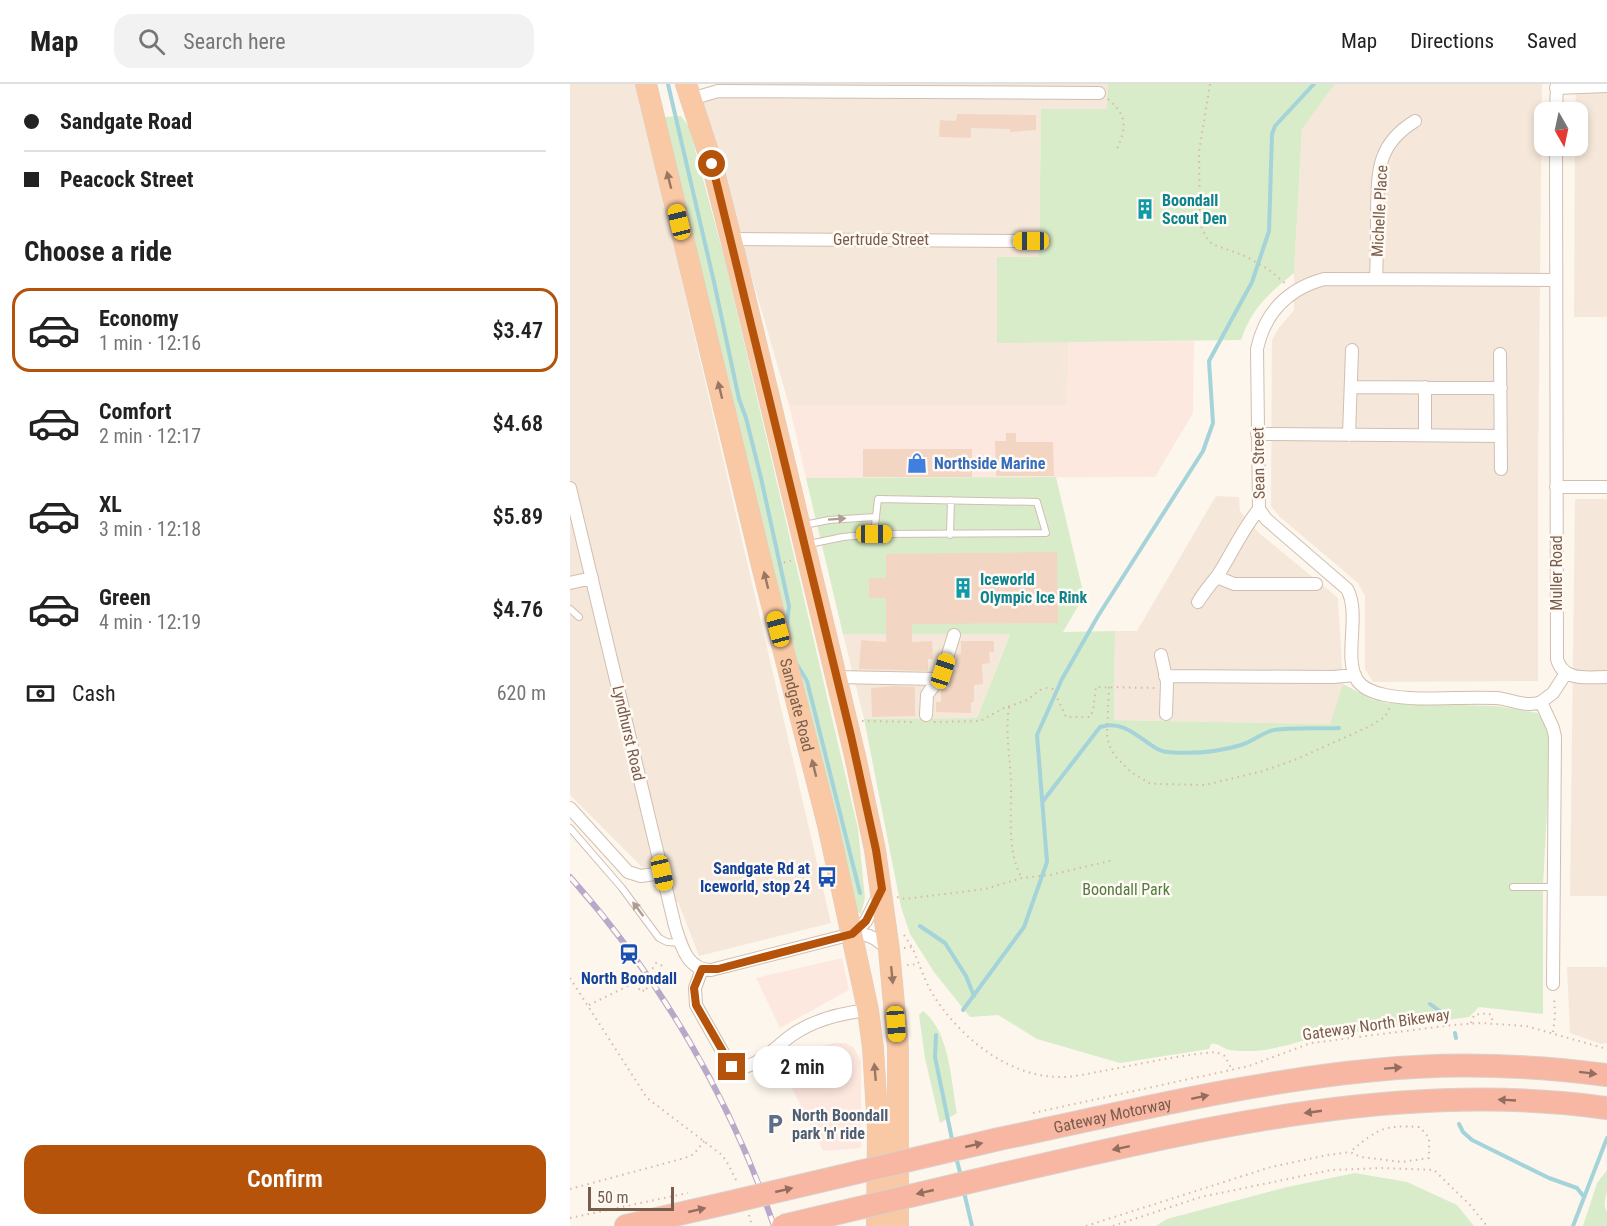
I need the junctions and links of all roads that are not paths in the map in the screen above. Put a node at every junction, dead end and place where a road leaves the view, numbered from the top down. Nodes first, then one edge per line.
1 (646, 84) edge
2 (1557, 86) edge
3 (1607, 86) edge
4 (689, 92) edge
5 (1099, 93) road end
6 (1556, 102) edge
7 (1415, 121) dead end
8 (1556, 156) edge
9 (731, 238) junction
10 (1031, 241) dead end
11 (1376, 279) junction
12 (1555, 280) junction
13 (1352, 351) dead end
14 (1500, 354) dead end
15 (1351, 387) junction
16 (1425, 387) junction
17 (1501, 388) junction
18 (1257, 434) junction
19 (1349, 435) junction
20 (1425, 435) junction
21 (1501, 436) junction
22 (1501, 469) dead end
23 (1556, 487) junction
24 (1607, 487) edge
25 (570, 488) edge
26 (951, 500) junction
27 (1258, 509) junction
28 (875, 517) junction
29 (874, 534) junction
30 (951, 535) junction
31 (802, 536) junction
32 (1217, 577) junction
33 (592, 578) junction
34 (570, 582) edge
35 (1316, 584) dead end
36 (1198, 602) dead end
37 (570, 609) edge
38 (579, 617) dead end
39 (954, 636) dead end
40 (1161, 655) dead end
41 (1566, 673) junction
42 (1355, 675) junction
43 (836, 677) junction
44 (1607, 677) edge
45 (938, 679) junction
46 (1166, 682) junction
47 (1541, 702) junction
48 (1166, 714) dead end
49 (927, 719) road end
50 (570, 808) edge
51 (570, 828) edge
52 (662, 873) junction
53 (1513, 887) dead end
54 (1553, 887) junction
55 (889, 893) junction
56 (852, 934) junction
57 (681, 943) junction
58 (894, 949) junction
59 (702, 969) junction
60 (1553, 984) road end
61 (868, 1010) junction
62 (1607, 1075) edge
63 (1607, 1108) edge
64 (626, 1226) edge
65 (783, 1226) edge
66 (878, 1226) edge
67 (898, 1226) edge

56 -> 1 highway, Sandgate Road
2 - 3 street
2 - 6 street
4 - 5 street
4 - 9 highway
7 - 11 street, Michelle Place
8 - 12 street, Muller Road
9 - 10 street, Gertrude Street
9 - 31 highway
11 - 12 street, Sean Street
11 - 18 street, Sean Street
12 - 23 street, Muller Road
13 - 15 street
14 - 17 street
15 - 16 street
15 - 19 street
16 - 17 street
16 - 20 street
17 - 21 street
18 - 19 street
18 - 27 street, Sean Street
19 - 20 street
20 - 21 street
21 - 22 street
23 - 24 street
23 - 41 street, Muller Road
25 - 33 street, Lyndhurst Road
26 - 28 lane
26 - 30 lane
26 - 30 lane
27 - 32 street
27 - 42 street, Sean Street
28 - 29 lane
31 -> 28 lane
29 - 30 lane
29 - 31 lane
31 - 43 highway
32 - 35 street
32 - 36 street
33 - 34 street
33 - 52 street, Lyndhurst Road
37 - 38 lane
39 - 45 street
40 - 46 street
41 - 44 street
41 - 47 street
42 - 46 street
42 - 47 street
43 - 45 street
43 - 55 highway
45 - 49 street
46 - 48 street
47 - 54 street
50 - 52 street
57 -> 51 lane
52 - 57 street, Lyndhurst Road
53 - 54 lane
54 - 60 street
55 - 56 street
55 - 58 highway
56 - 58 street
56 - 59 street
56 - 61 highway, Sandgate Road
57 - 59 street, Lyndhurst Road
58 -> 67 highway
59 - 61 street
66 -> 61 highway, Sandgate Road
64 -> 62 highway, Gateway Motorway, bridge
63 -> 65 highway, Gateway Motorway, bridge

